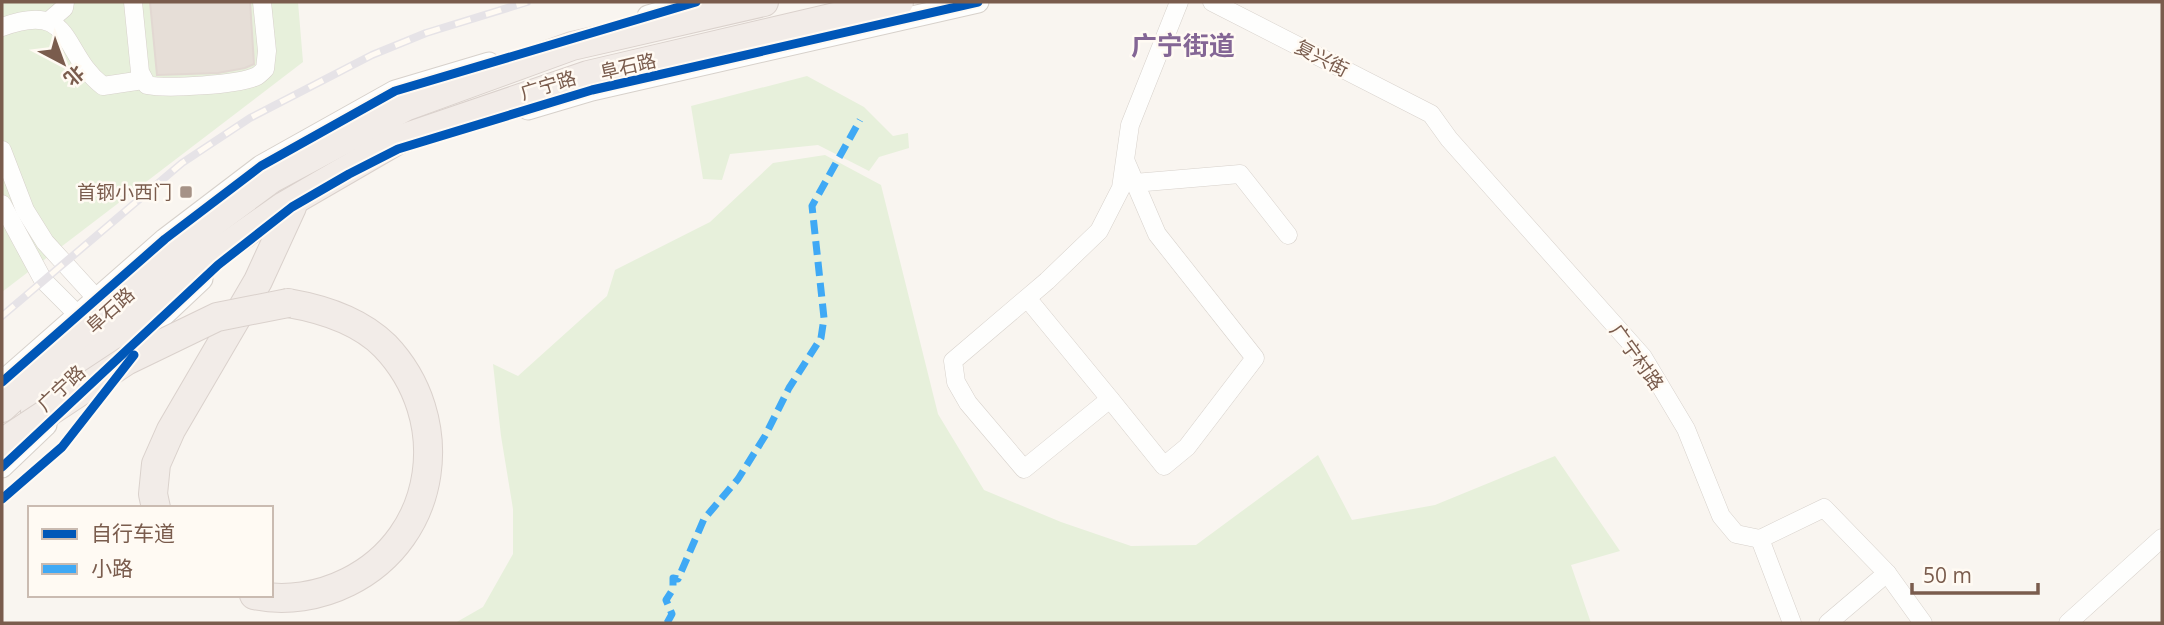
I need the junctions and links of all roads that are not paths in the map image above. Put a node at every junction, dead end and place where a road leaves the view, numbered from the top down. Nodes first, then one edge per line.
1 (65, 2) edge
2 (133, 2) edge
3 (262, 2) edge
4 (696, 2) edge
5 (764, 2) edge
6 (899, 2) edge
7 (978, 2) edge
8 (1179, 2) edge
9 (1212, 2) edge
10 (48, 20) junction
11 (2, 27) edge
12 (143, 80) junction
13 (1431, 114) joint
14 (2, 149) edge
15 (1126, 162) junction
16 (1134, 183) junction
17 (2, 204) edge
18 (292, 207) junction
19 (1288, 235) dead end
20 (1027, 298) junction
21 (97, 299) junction
22 (78, 315) junction
23 (2, 382) edge
24 (1110, 399) junction
25 (2, 408) edge
26 (2, 442) edge
27 (2, 467) edge
28 (156, 506) edge
29 (2162, 538) edge
30 (1760, 539) junction
31 (1887, 573) junction
32 (273, 597) edge
33 (1792, 623) edge
34 (1828, 623) edge
35 (1923, 623) edge
36 (2068, 623) edge

1 - 10 street
2 - 12 street
3 - 12 street
4 - 21 street, 广宁路
5 - 25 highway, 阜石路
6 - 26 highway, 阜石路, bridge
7 - 18 street, 广宁路
8 - 15 street
9 - 13 street, 复兴街
10 - 11 street
10 - 12 street
13 - 30 street, 广宁村路
14 - 21 street
15 - 16 street
15 - 20 street
16 - 19 street
16 - 24 street
17 - 22 street
18 - 27 street, 广宁路
18 - 28 highway
20 - 24 street
20 - 24 street
21 - 22 street, 广宁路
22 - 23 street, 广宁路
26 - 32 highway, bridge
29 - 36 street
30 - 31 street
30 - 33 street
31 - 34 street
31 - 35 street

